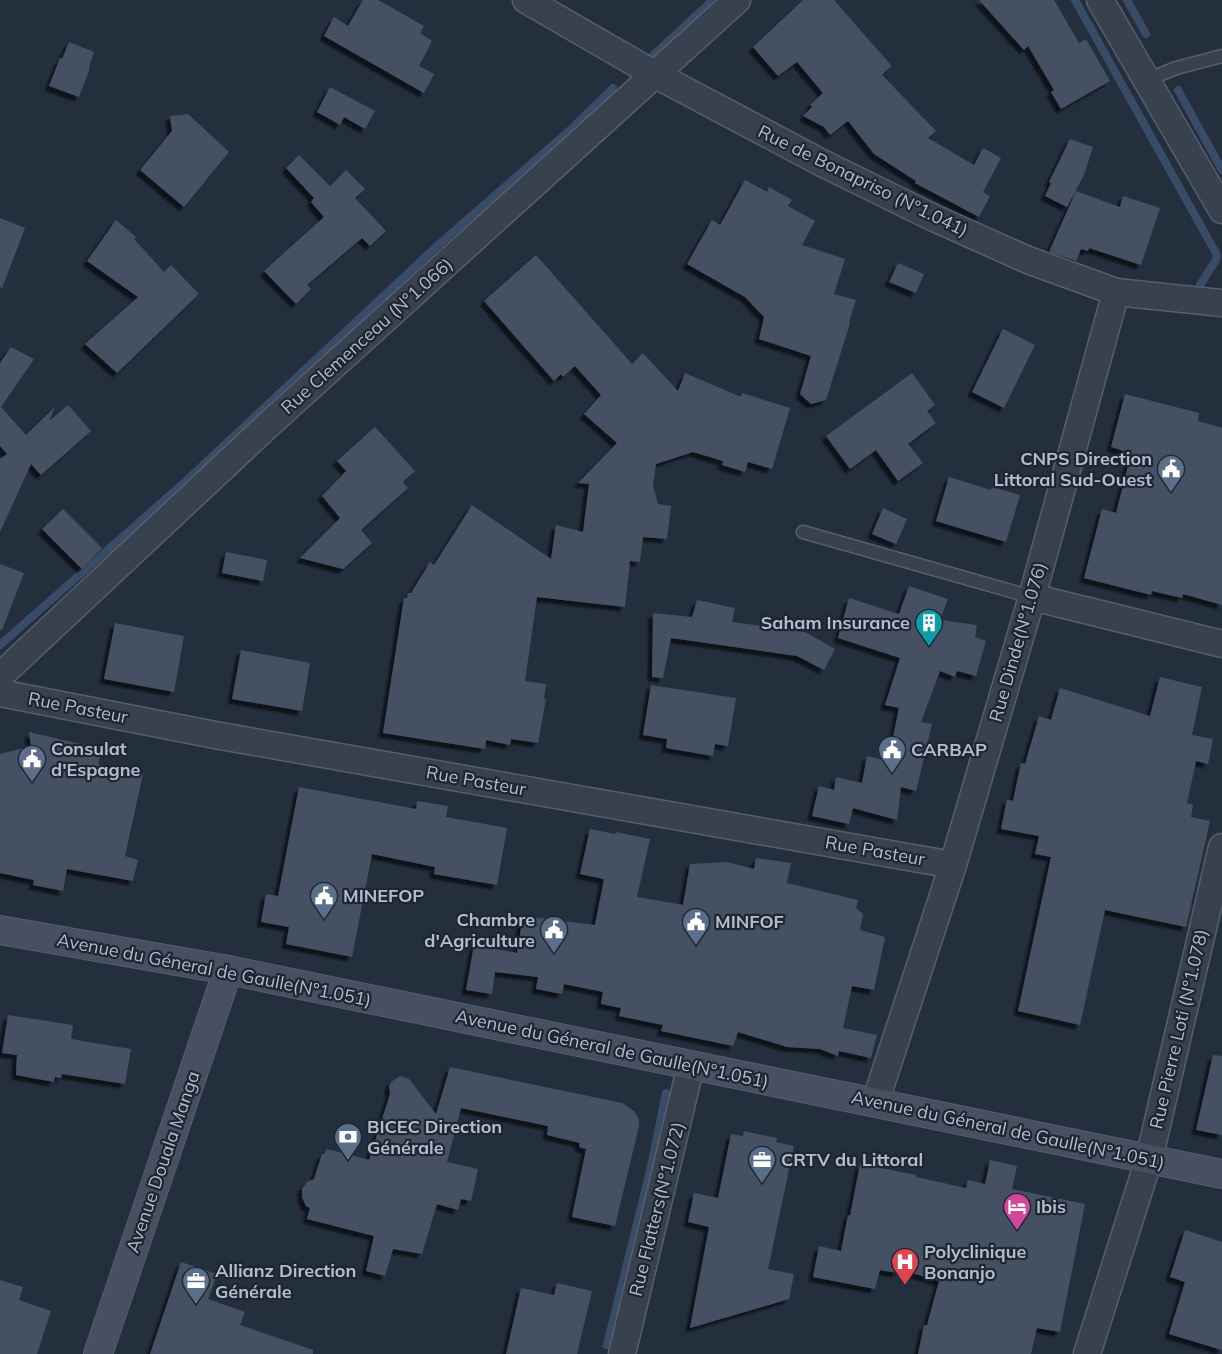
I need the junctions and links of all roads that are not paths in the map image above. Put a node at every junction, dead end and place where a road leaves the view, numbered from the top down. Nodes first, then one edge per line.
1 (526, 0) edge
2 (737, 0) edge
3 (1100, 0) edge
4 (1222, 56) edge
5 (656, 75) junction
6 (1147, 80) junction
7 (1222, 210) edge
8 (1116, 292) junction
9 (1222, 303) edge
10 (803, 532) dead end
11 (1032, 597) junction
12 (1222, 644) edge
13 (0, 676) edge
14 (0, 693) edge
15 (1222, 846) edge
16 (953, 865) junction
17 (0, 930) edge
18 (228, 970) junction
19 (691, 1065) junction
20 (875, 1103) junction
21 (1149, 1159) junction
22 (1222, 1174) edge
23 (98, 1354) edge
24 (622, 1354) edge
25 (1087, 1354) edge

1 - 5 street, Rue de Bonapriso (N°1.041)
2 - 5 street, Rue Clemenceau (N°1.066)
3 - 6 street
4 - 6 lane
5 - 8 street, Rue de Bonapriso (N°1.041)
5 - 13 street, Rue Clemenceau (N°1.066)
6 - 7 street
8 - 9 street, Rue de Bonapriso (N°1.041)
8 - 11 street, Rue Dinde(N°1.076)
10 - 11 lane
11 - 12 street
11 - 16 street, Rue Dinde(N°1.076)
14 - 16 street, Rue Pasteur
15 - 21 street, Rue Pierre Loti (N°1.078)
16 - 20 street, Rue Dinde(N°1.076)
17 - 18 main road, Avenue du Géneral de Gaulle(N°1.051)
18 - 19 main road, Avenue du Géneral de Gaulle(N°1.051)
18 - 23 main road, Avenue Douala Manga
19 - 20 main road, Avenue du Géneral de Gaulle(N°1.051)
19 - 24 street, Rue Flatters(N°1.072)
20 - 21 main road, Avenue du Géneral de Gaulle(N°1.051)
21 - 22 main road, Avenue du Géneral de Gaulle(N°1.051)
21 - 25 street, Rue Pierre Loti (N°1.078)

